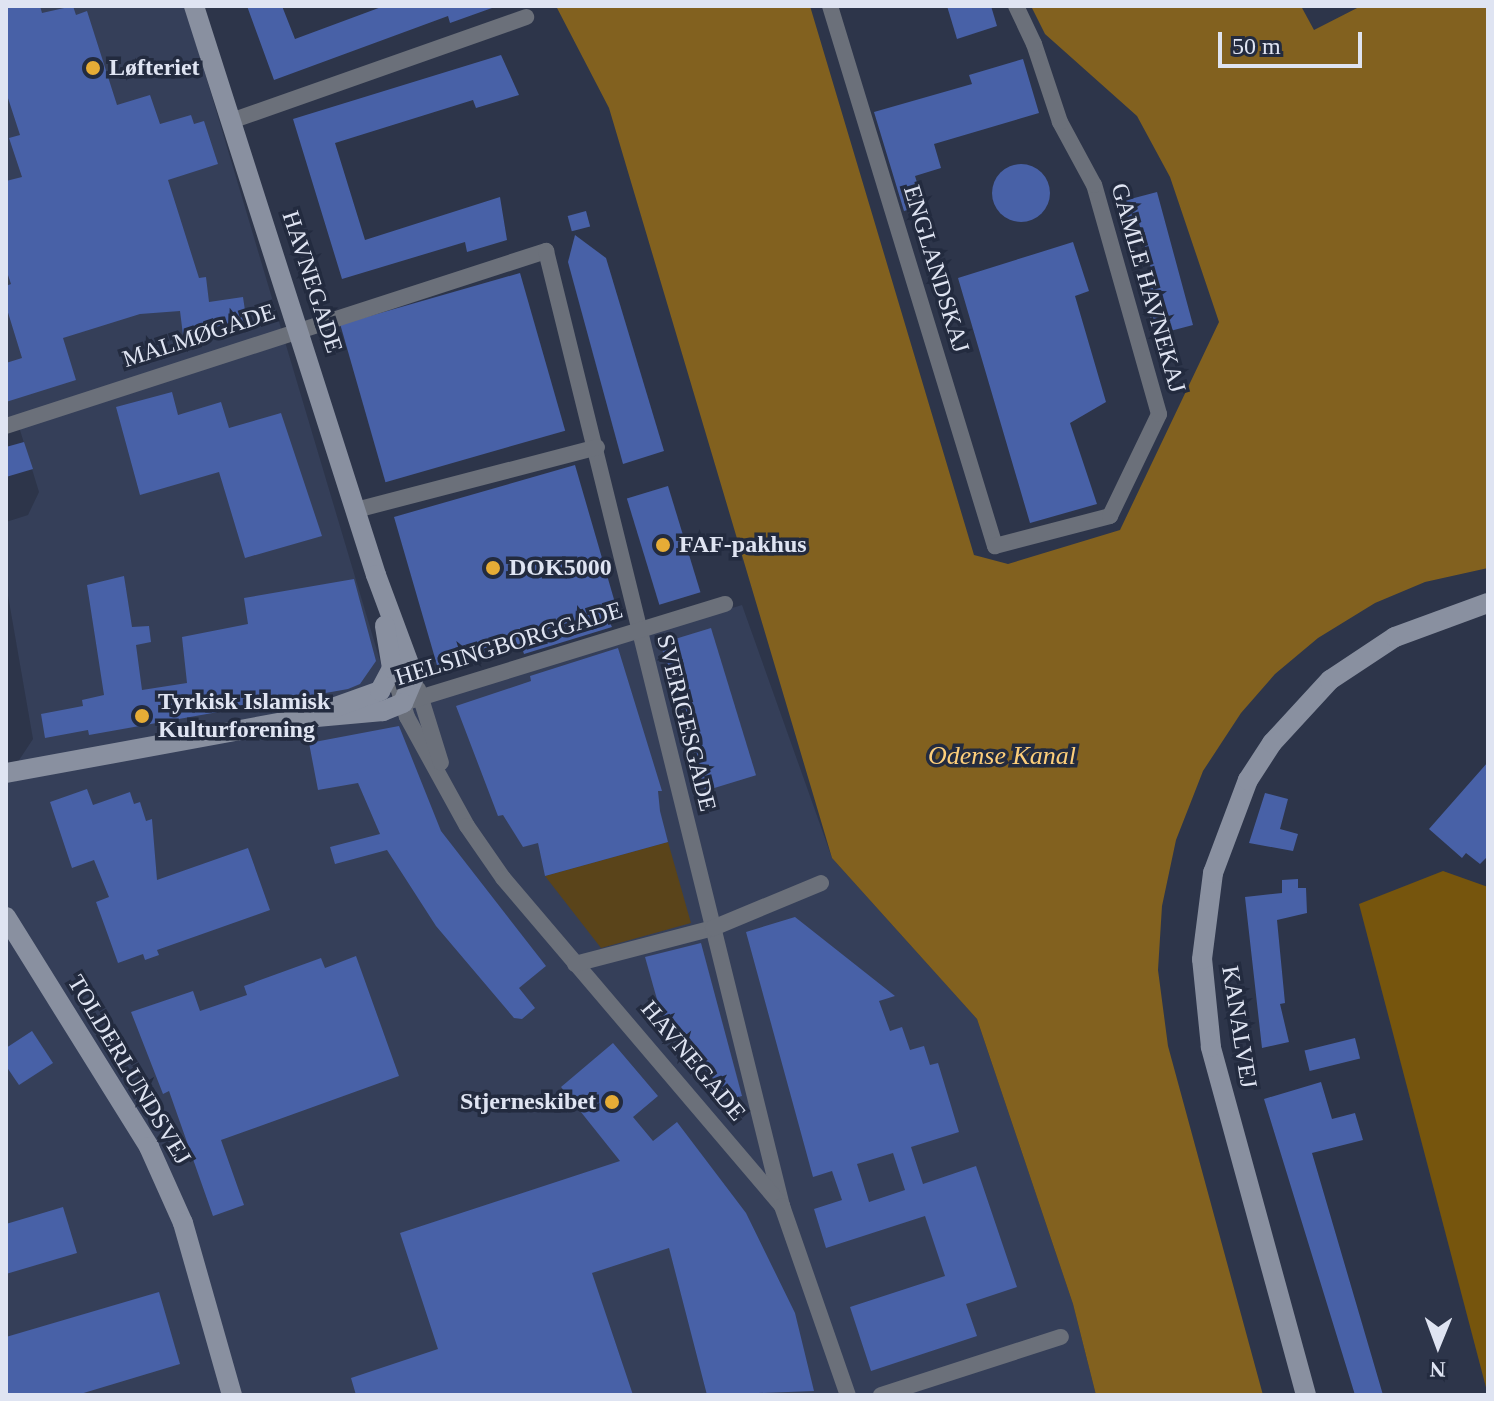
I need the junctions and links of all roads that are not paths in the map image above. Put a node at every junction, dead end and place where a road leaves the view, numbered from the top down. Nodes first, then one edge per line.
1 (194, 6) edge
2 (830, 6) edge
3 (1016, 6) edge
4 (526, 17) dead end
5 (231, 121) junction
6 (546, 251) joint
7 (300, 329) junction
8 (6, 426) edge
9 (597, 447) junction
10 (356, 510) junction
11 (995, 546) joint
12 (1488, 603) edge
13 (725, 604) dead end
14 (639, 631) junction
15 (407, 691) junction
16 (6, 773) edge
17 (447, 788) junction
18 (821, 883) dead end
19 (6, 917) edge
20 (713, 928) junction
21 (575, 964) junction
22 (782, 1206) junction
23 (1061, 1337) dead end
24 (232, 1395) edge
25 (848, 1395) edge
26 (881, 1395) edge
27 (1306, 1395) edge

1 - 5 street, HAVNEGADE
2 - 11 street, ENGLANDSKAJ
3 - 11 street, GAMLE HAVNEKAJ
4 - 5 street
5 - 7 street, HAVNEGADE
6 - 7 street, MALMØGADE
6 - 9 street, SVERIGESGADE
7 - 8 street, MALMØGADE
7 - 10 street, HAVNEGADE
9 - 10 street
9 - 14 street, SVERIGESGADE
10 - 15 street, HAVNEGADE
12 - 27 street, KANALVEJ
13 - 14 street, HELSINGBORGGADE
14 - 15 street, HELSINGBORGGADE
14 - 20 street, SVERIGESGADE
15 - 16 street, HELSINGBORGGADE
15 - 17 street, HAVNEGADE
15 - 17 street, HAVNEGADE
17 - 21 street, HAVNEGADE
18 - 20 street
19 - 24 street, TOLDERLUNDSVEJ
20 - 21 street
20 - 22 street, SVERIGESGADE
21 - 22 street, HAVNEGADE
22 - 25 street, HAVNEGADE
23 - 26 street

